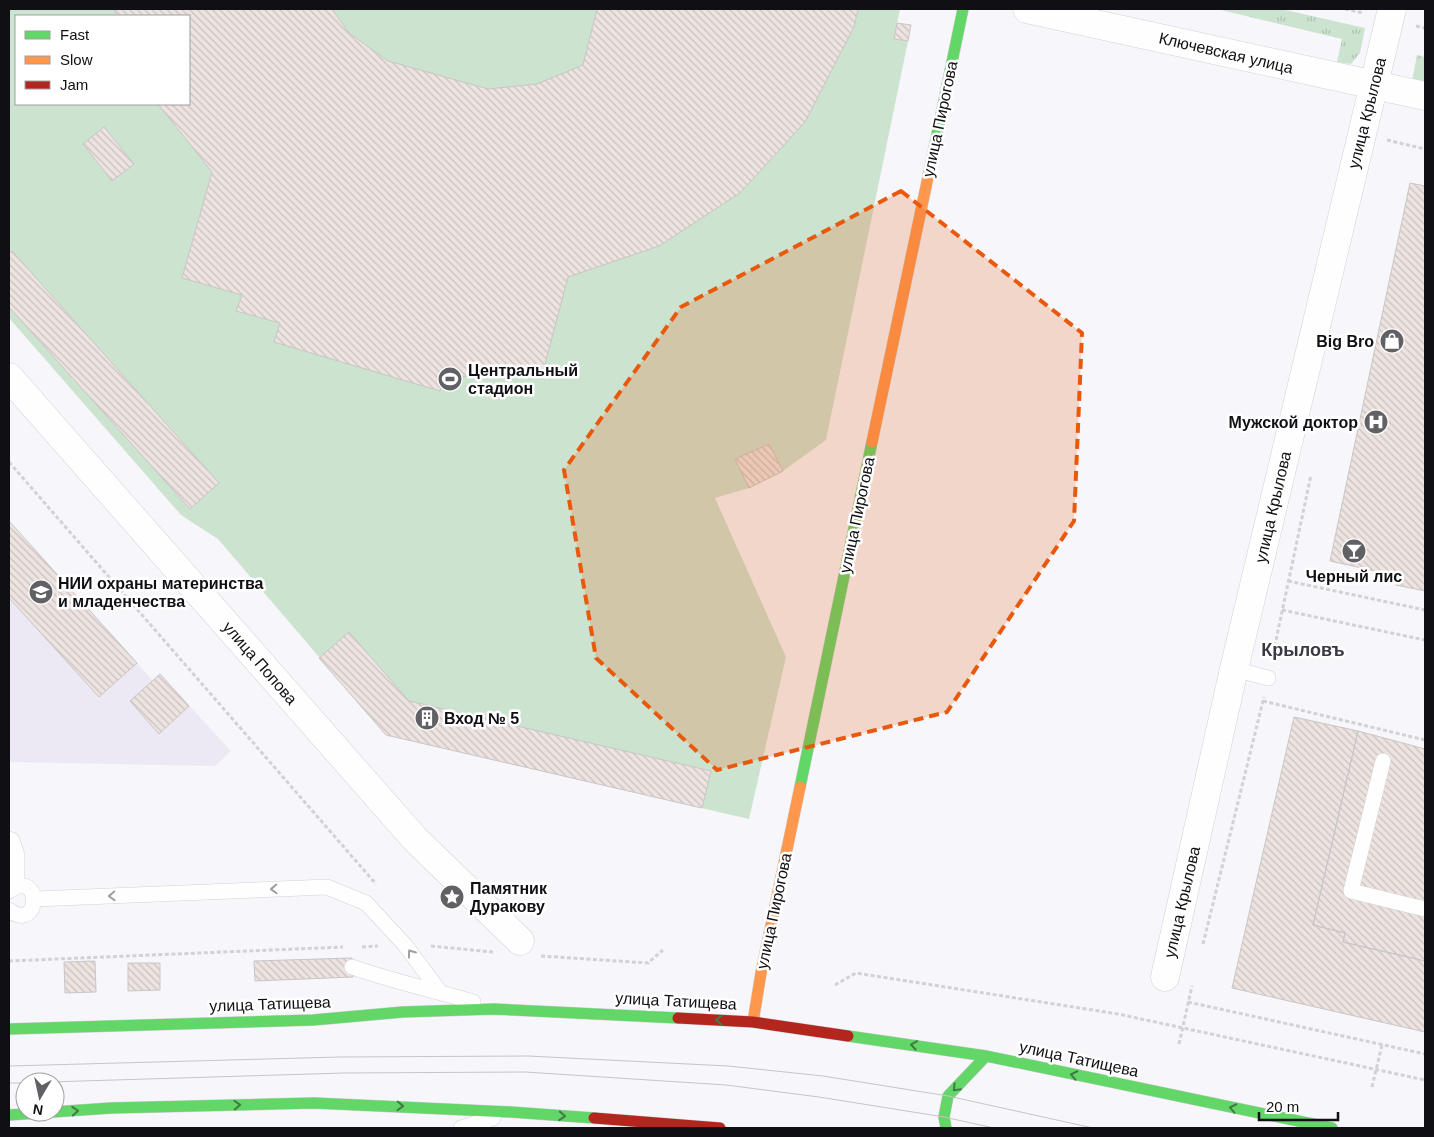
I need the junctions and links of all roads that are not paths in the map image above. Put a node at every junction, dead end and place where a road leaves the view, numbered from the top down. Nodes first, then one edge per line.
1 (963, 9) edge
2 (1027, 9) edge
3 (1392, 9) edge
4 (1373, 86) junction
5 (1425, 96) edge
6 (9, 376) edge
7 (1234, 670) junction
8 (1268, 678) road end
9 (1383, 760) dead end
10 (9, 839) edge
11 (13, 889) edge
12 (34, 899) junction
13 (1425, 909) edge
14 (9, 910) edge
15 (520, 940) dead end
16 (352, 967) dead end
17 (1165, 977) dead end
18 (440, 992) junction
19 (494, 1009) junction
20 (753, 1022) junction
21 (9, 1029) edge
22 (986, 1056) junction
23 (511, 1112) junction
24 (9, 1115) edge
25 (461, 1128) edge
26 (719, 1128) edge
27 (946, 1128) edge
28 (1332, 1128) edge

1 - 20 main road, улица Пирогова
2 - 4 street, Ключевская улица
3 - 4 street, улица Крылова
4 - 5 street, Ключевская улица
4 - 7 street, улица Крылова
6 - 15 street, улица Попова
7 - 8 lane
7 - 17 street, улица Крылова
9 - 13 lane
10 - 11 lane
11 - 12 lane
12 - 14 lane
18 -> 12 lane
16 - 18 lane
18 - 19 lane
20 -> 19 main road, улица Татищева
19 - 21 main road, улица Татищева
22 -> 20 main road, улица Татищева
22 -> 27 main road
28 -> 22 main road, улица Татищева
24 -> 23 main road
23 - 25 lane
23 -> 26 main road

